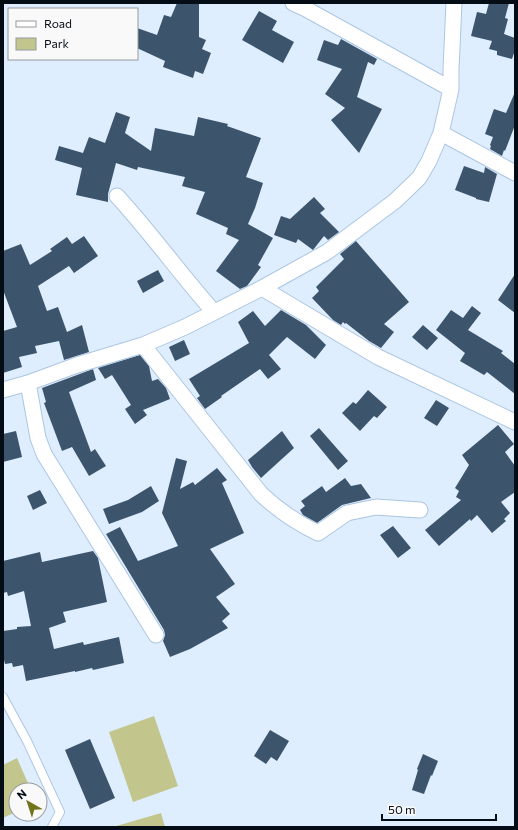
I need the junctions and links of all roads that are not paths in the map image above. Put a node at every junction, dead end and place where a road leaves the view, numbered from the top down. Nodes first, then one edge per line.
1 (293, 3) edge
2 (454, 3) edge
3 (451, 89) junction
4 (441, 133) junction
5 (515, 173) edge
6 (117, 196) dead end
7 (262, 288) junction
8 (214, 312) junction
9 (143, 345) junction
10 (28, 383) junction
11 (3, 390) edge
12 (515, 422) edge
13 (420, 510) dead end
14 (156, 635) dead end
15 (3, 696) edge
16 (52, 827) edge

1 - 3 street
2 - 3 street
3 - 4 street
4 - 5 street
4 - 7 street
6 - 8 street
7 - 8 street
7 - 12 street
8 - 9 street
9 - 10 street
9 - 13 street
10 - 11 street
10 - 14 street
15 - 16 lane

